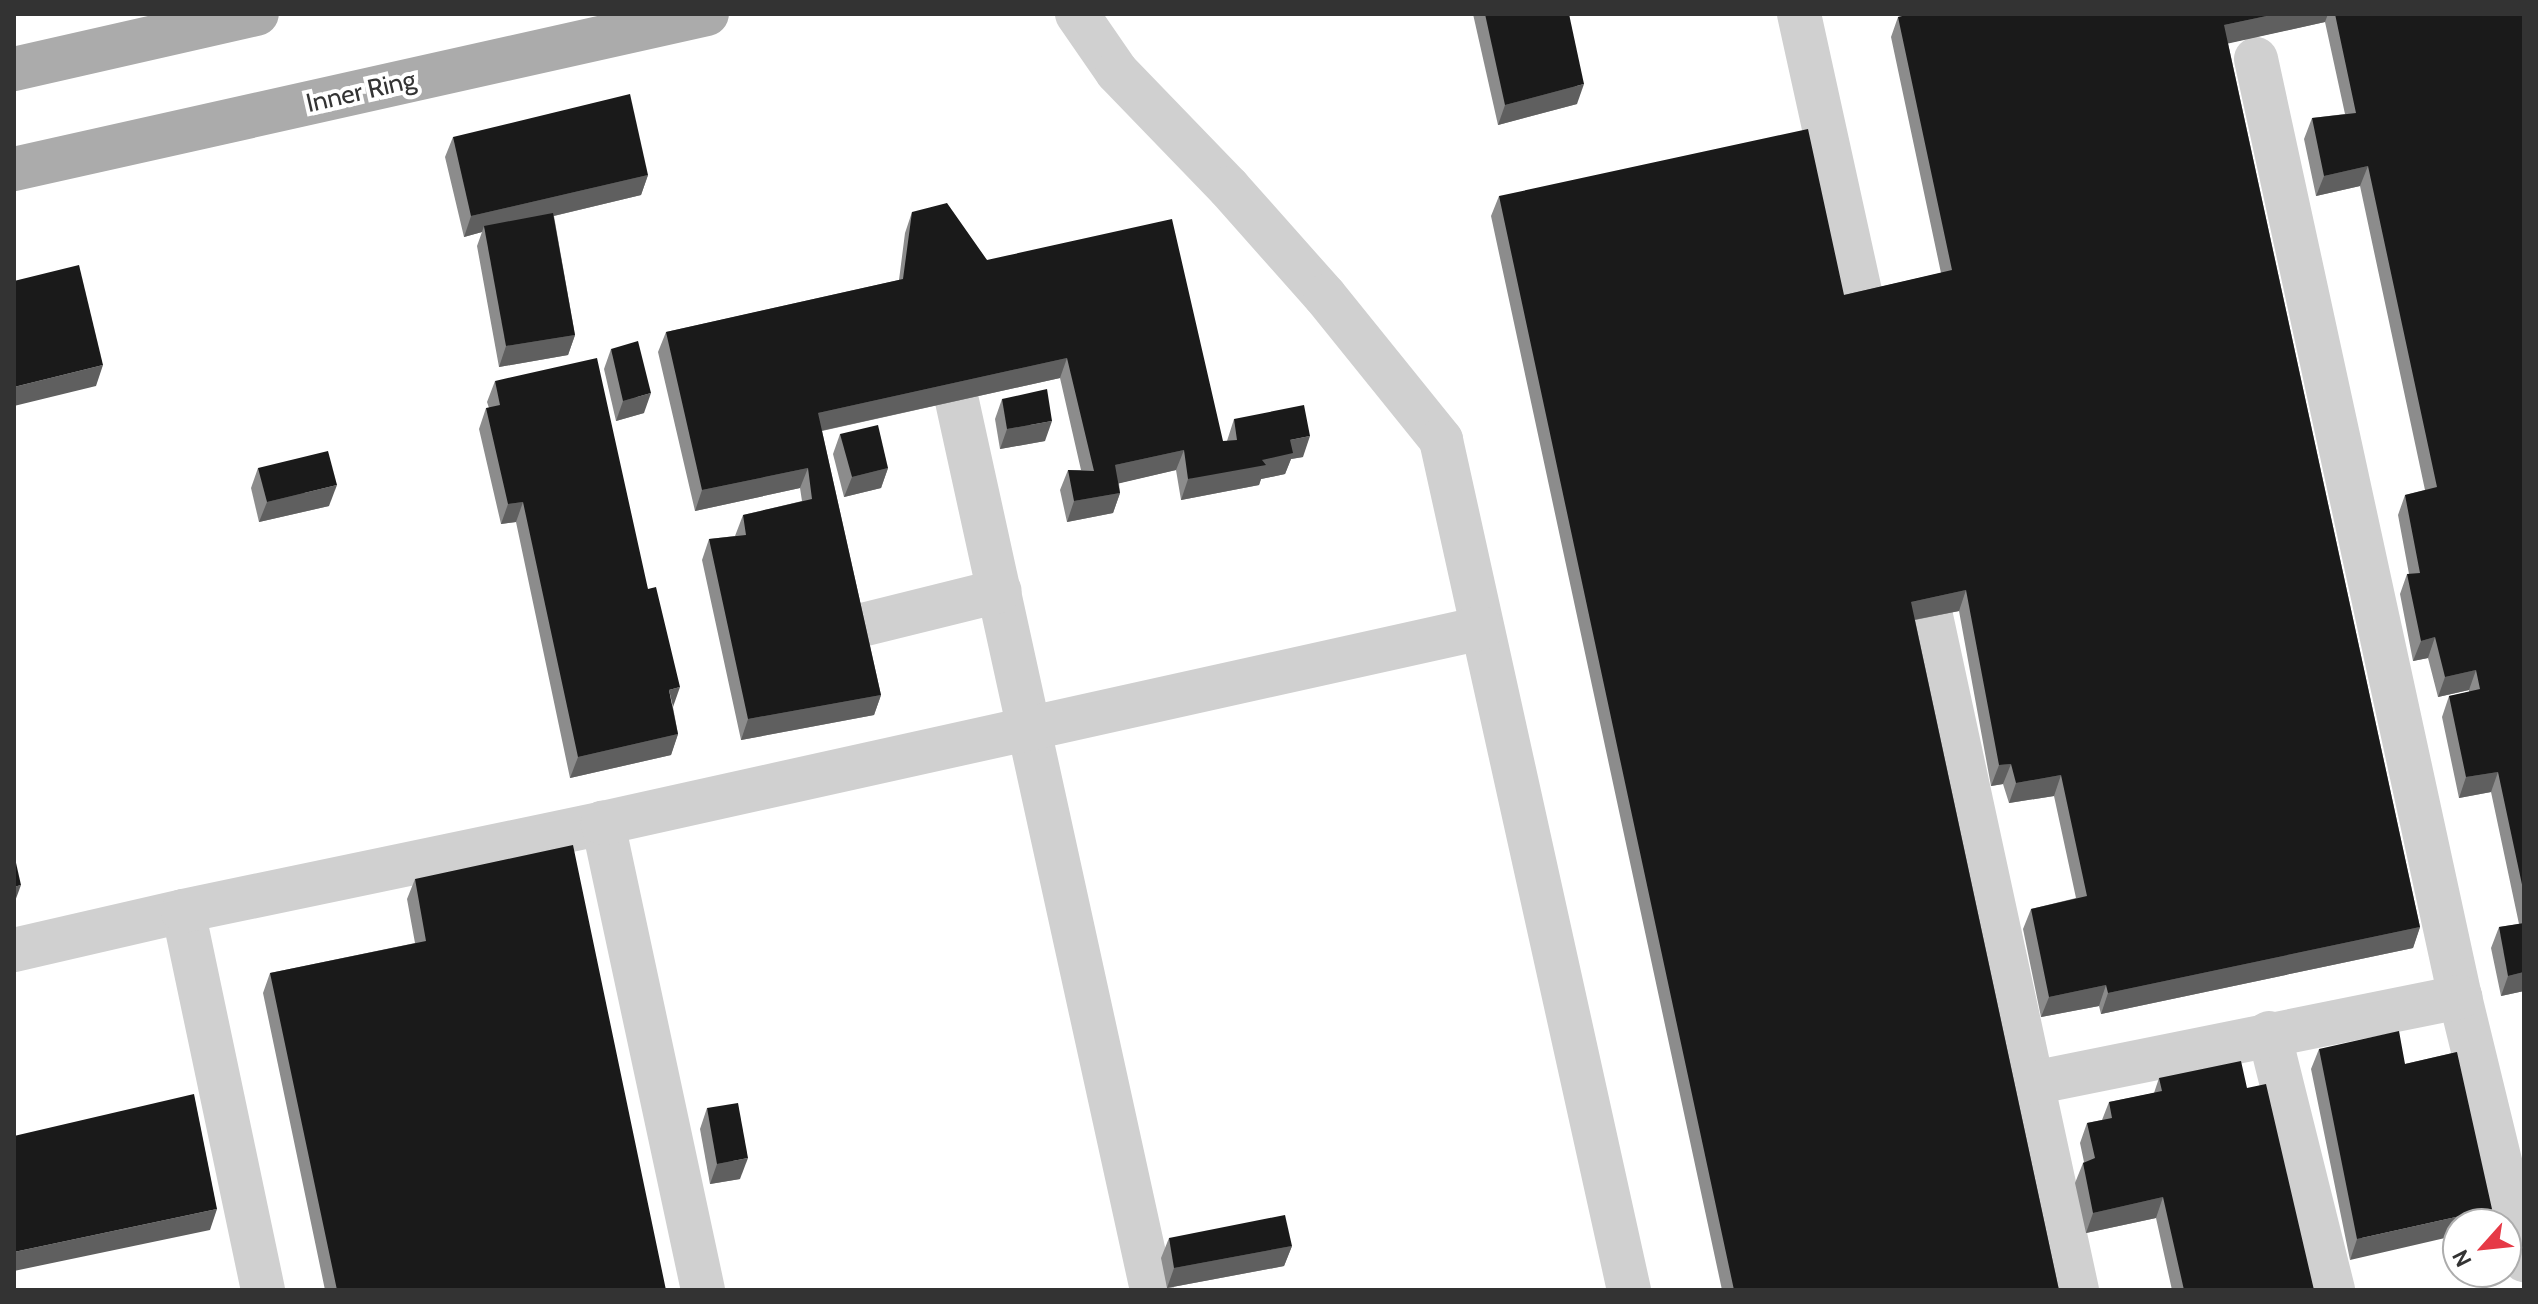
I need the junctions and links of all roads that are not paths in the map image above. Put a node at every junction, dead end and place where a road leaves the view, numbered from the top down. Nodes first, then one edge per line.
1 (257, 14) edge
2 (707, 14) edge
3 (1077, 14) edge
4 (1799, 14) edge
5 (2256, 59) dead end
6 (14, 67) edge
7 (14, 169) edge
8 (1864, 309) edge
9 (957, 401) edge
10 (1000, 591) junction
11 (1931, 616) edge
12 (854, 627) edge
13 (1482, 628) junction
14 (1032, 727) junction
15 (603, 823) junction
16 (183, 911) junction
17 (14, 950) edge
18 (2460, 997) junction
19 (2269, 1033) junction
20 (2033, 1083) junction
21 (2524, 1260) edge
22 (263, 1290) edge
23 (703, 1290) edge
24 (1152, 1290) edge
25 (1629, 1290) edge
26 (2077, 1290) edge
27 (2333, 1290) edge

1 - 6 main road
2 - 7 main road, Inner Ring
3 - 13 lane
4 - 8 lane
5 - 18 lane
9 - 10 lane
10 - 12 lane
10 - 14 lane
11 - 20 lane
13 - 14 lane
13 - 25 lane
14 - 15 lane
14 - 24 lane
15 - 16 lane
15 - 23 lane
16 - 17 lane
16 - 22 lane
18 - 19 lane
18 - 21 lane
19 - 20 lane
19 - 27 lane
20 - 26 lane

